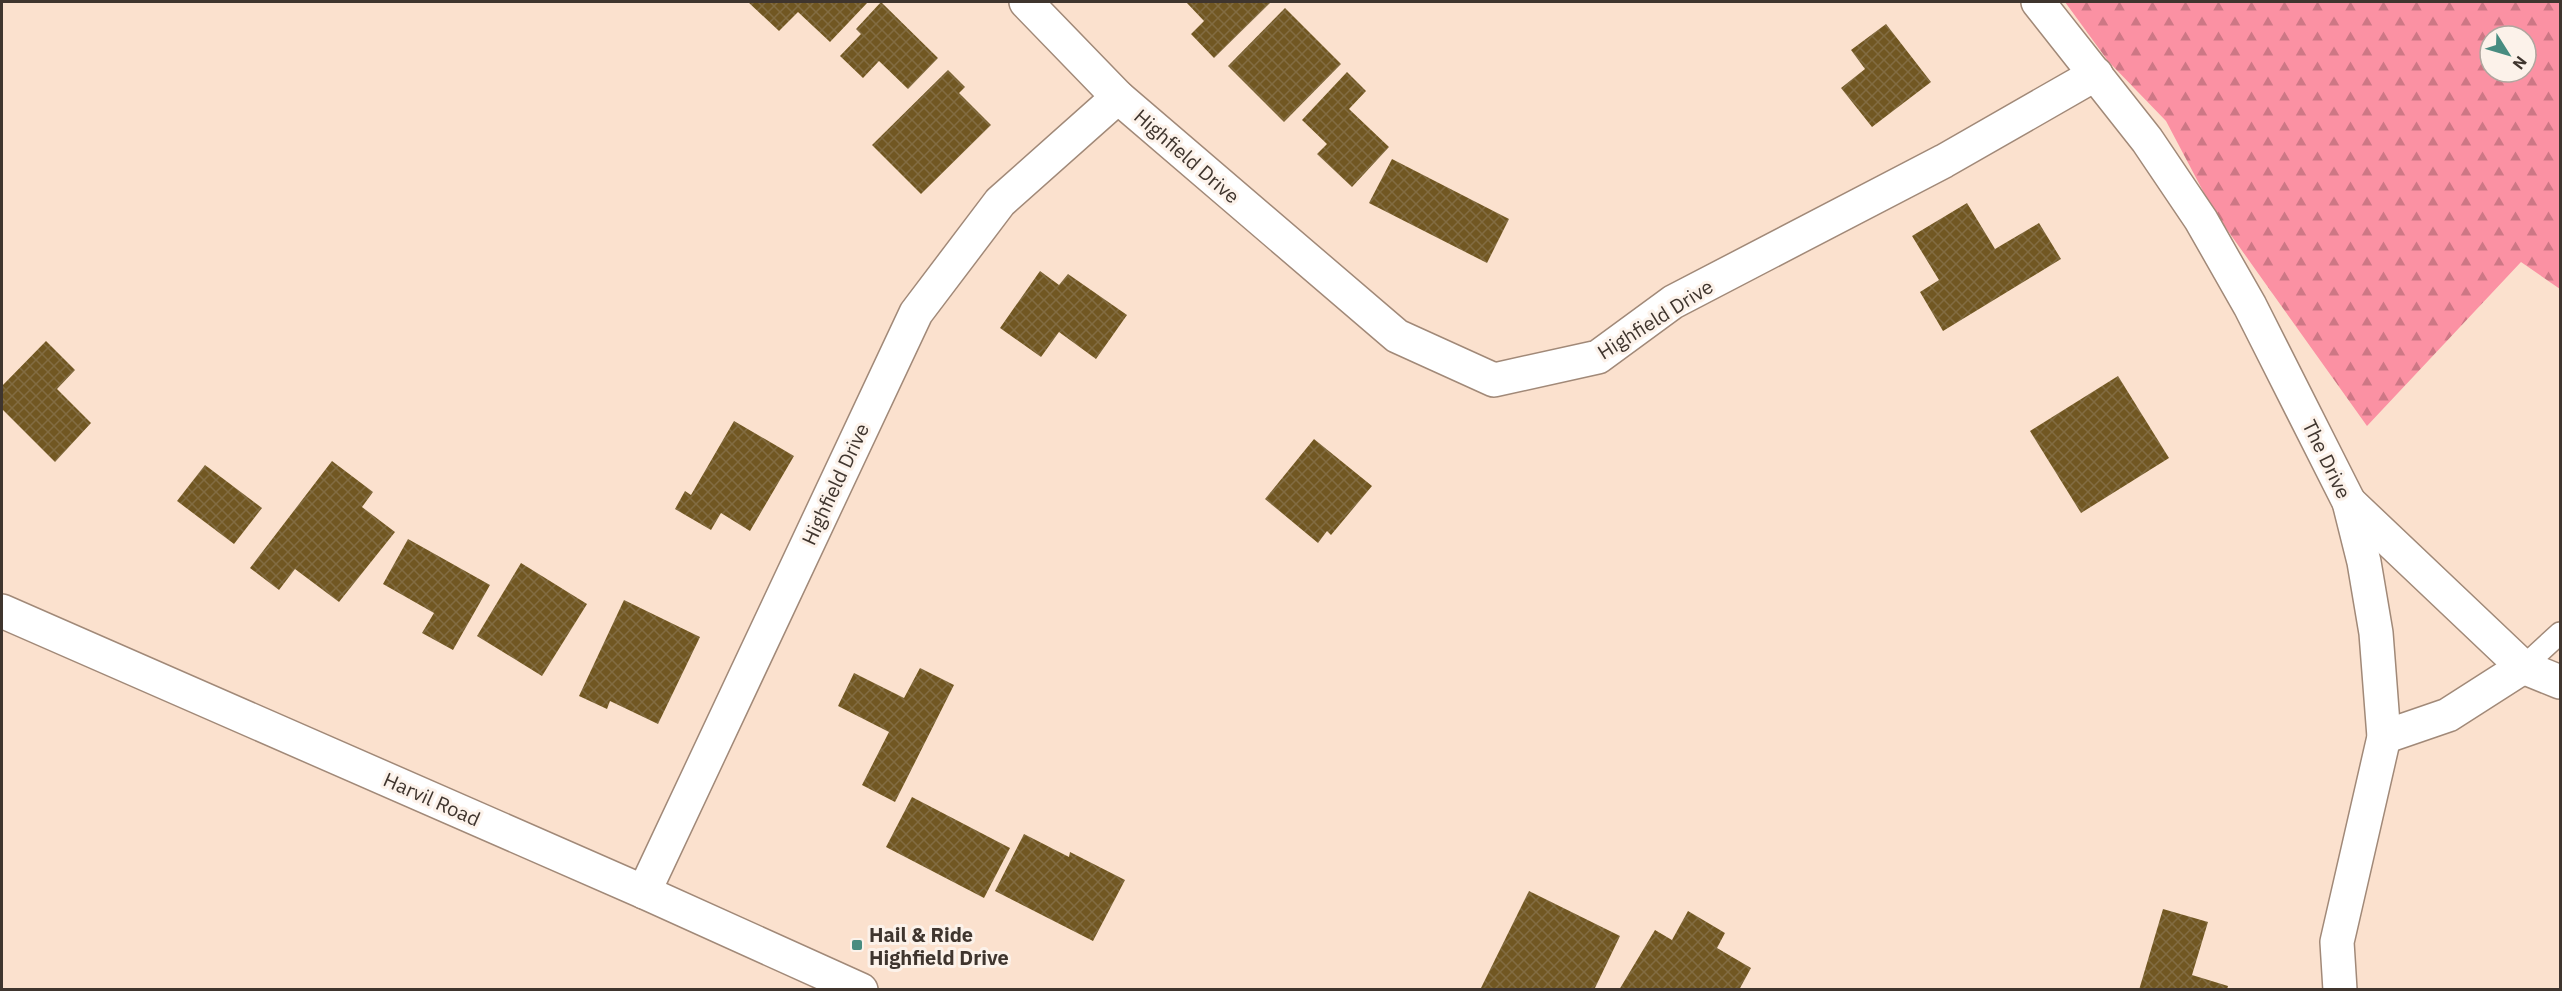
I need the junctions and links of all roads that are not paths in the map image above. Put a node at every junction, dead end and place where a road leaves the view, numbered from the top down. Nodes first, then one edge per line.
1 (1026, 2) edge
2 (2038, 2) edge
3 (2096, 74) junction
4 (1118, 97) junction
5 (2349, 502) junction
6 (2, 611) edge
7 (2560, 633) edge
8 (2523, 667) junction
9 (2560, 682) edge
10 (2384, 736) junction
11 (644, 892) junction
12 (861, 990) edge
13 (2340, 990) edge

1 - 4 street, Highfield Drive
2 - 3 street, The Drive
3 - 4 street, Highfield Drive
3 - 5 street, The Drive
4 - 11 street, Highfield Drive
5 - 8 street
5 - 10 street, The Drive
6 - 11 street, Harvil Road
7 - 8 lane
8 - 9 street
8 - 10 street
10 - 13 street, The Drive
11 - 12 street, Harvil Road

